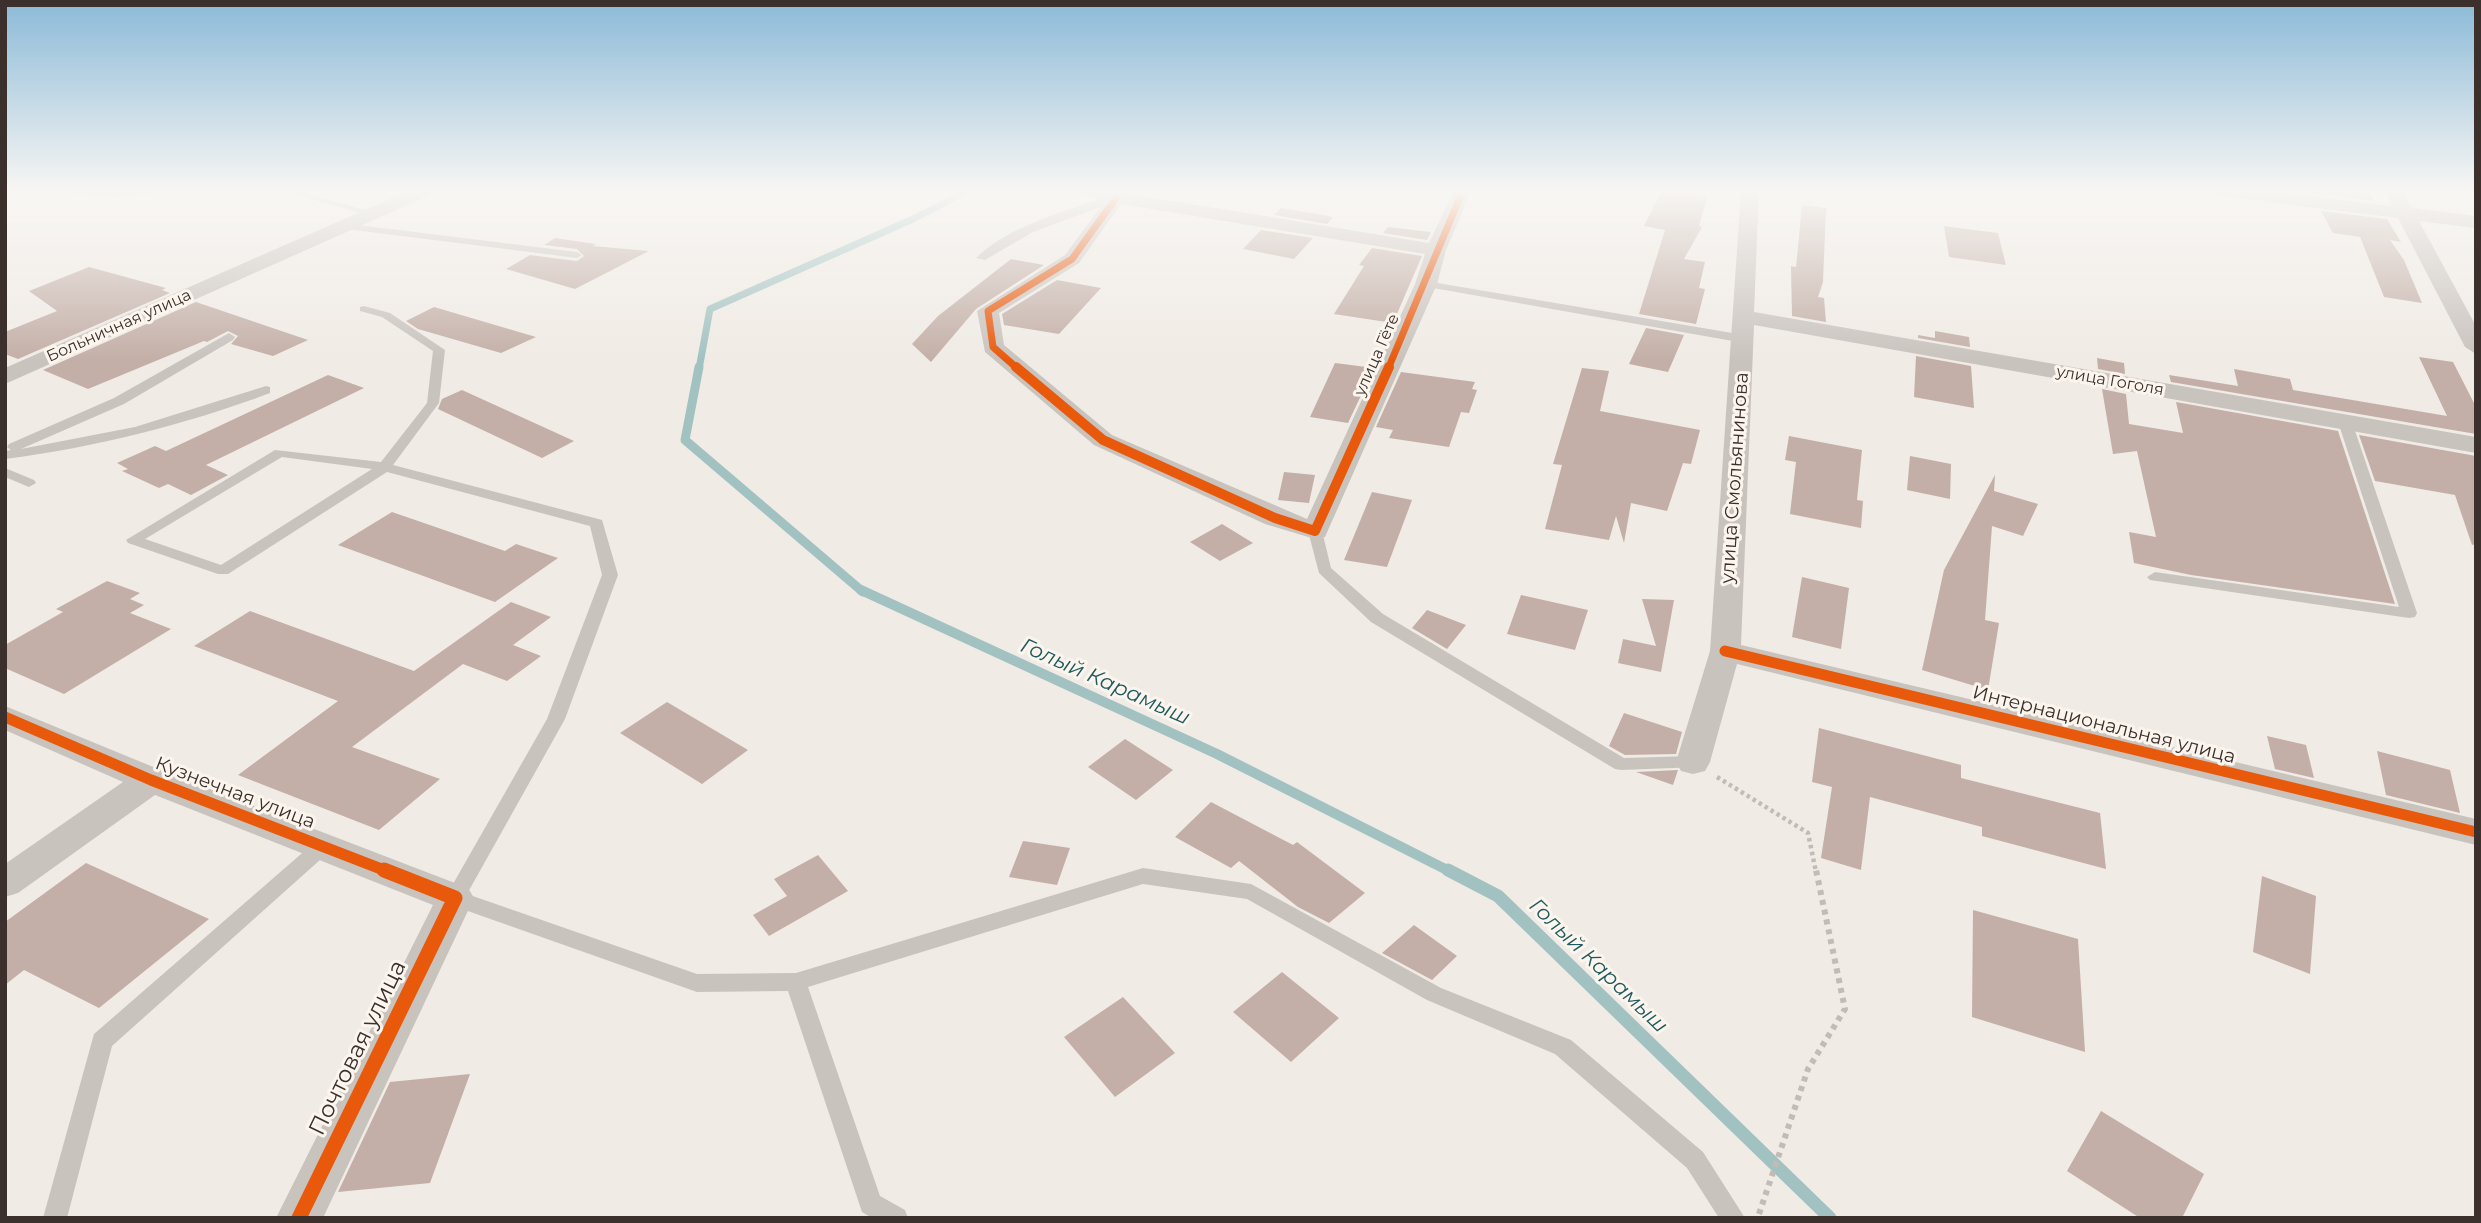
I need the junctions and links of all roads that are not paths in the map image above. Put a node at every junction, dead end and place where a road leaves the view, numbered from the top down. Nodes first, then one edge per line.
1 (295, 247) edge
2 (513, 247) edge
3 (995, 247) edge
4 (1081, 247) edge
5 (1418, 247) edge
6 (1437, 247) edge
7 (1748, 247) edge
8 (2425, 247) edge
9 (1436, 250) junction
10 (577, 255) dead end
11 (981, 257) dead end
12 (1426, 285) junction
13 (364, 309) dead end
14 (1744, 328) junction
15 (229, 337) dead end
16 (2476, 347) edge
17 (5, 377) edge
18 (266, 390) dead end
19 (2344, 422) junction
20 (2476, 445) edge
21 (5, 449) edge
22 (5, 455) edge
23 (385, 467) junction
24 (5, 472) edge
25 (29, 484) dead end
26 (1315, 531) junction
27 (2155, 577) dead end
28 (1725, 651) junction
29 (5, 716) edge
30 (1693, 762) joint
31 (150, 780) junction
32 (2476, 832) edge
33 (323, 846) junction
34 (5, 883) edge
35 (455, 898) junction
36 (796, 982) junction
37 (55, 1218) edge
38 (299, 1218) edge
39 (895, 1218) edge
40 (1733, 1218) edge

1 - 17 street, Больничная улица
2 - 10 lane
3 - 11 lane
4 - 26 street
5 - 9 street
6 - 9 street, улица Гёте
7 - 14 street, улица Смольянинова
8 - 16 street
9 - 12 street, улица Гёте
12 - 14 lane
12 - 26 street, улица Гёте
13 - 23 lane
14 - 19 street, улица Гоголя
14 - 28 street, улица Смольянинова
15 - 21 lane
18 - 22 lane
19 - 20 street, улица Гоголя
19 - 27 lane
23 - 23 lane
23 - 35 lane
24 - 25 lane
26 - 30 lane
28 - 30 street, улица Смольянинова
28 - 32 street, Интернациональная улица
29 - 31 street, Кузнечная улица
31 - 33 street, Кузнечная улица
31 - 34 street
33 - 35 street, Кузнечная улица
33 - 37 lane
35 - 36 lane
35 - 38 street, Почтовая улица
36 - 39 lane
36 - 40 lane

